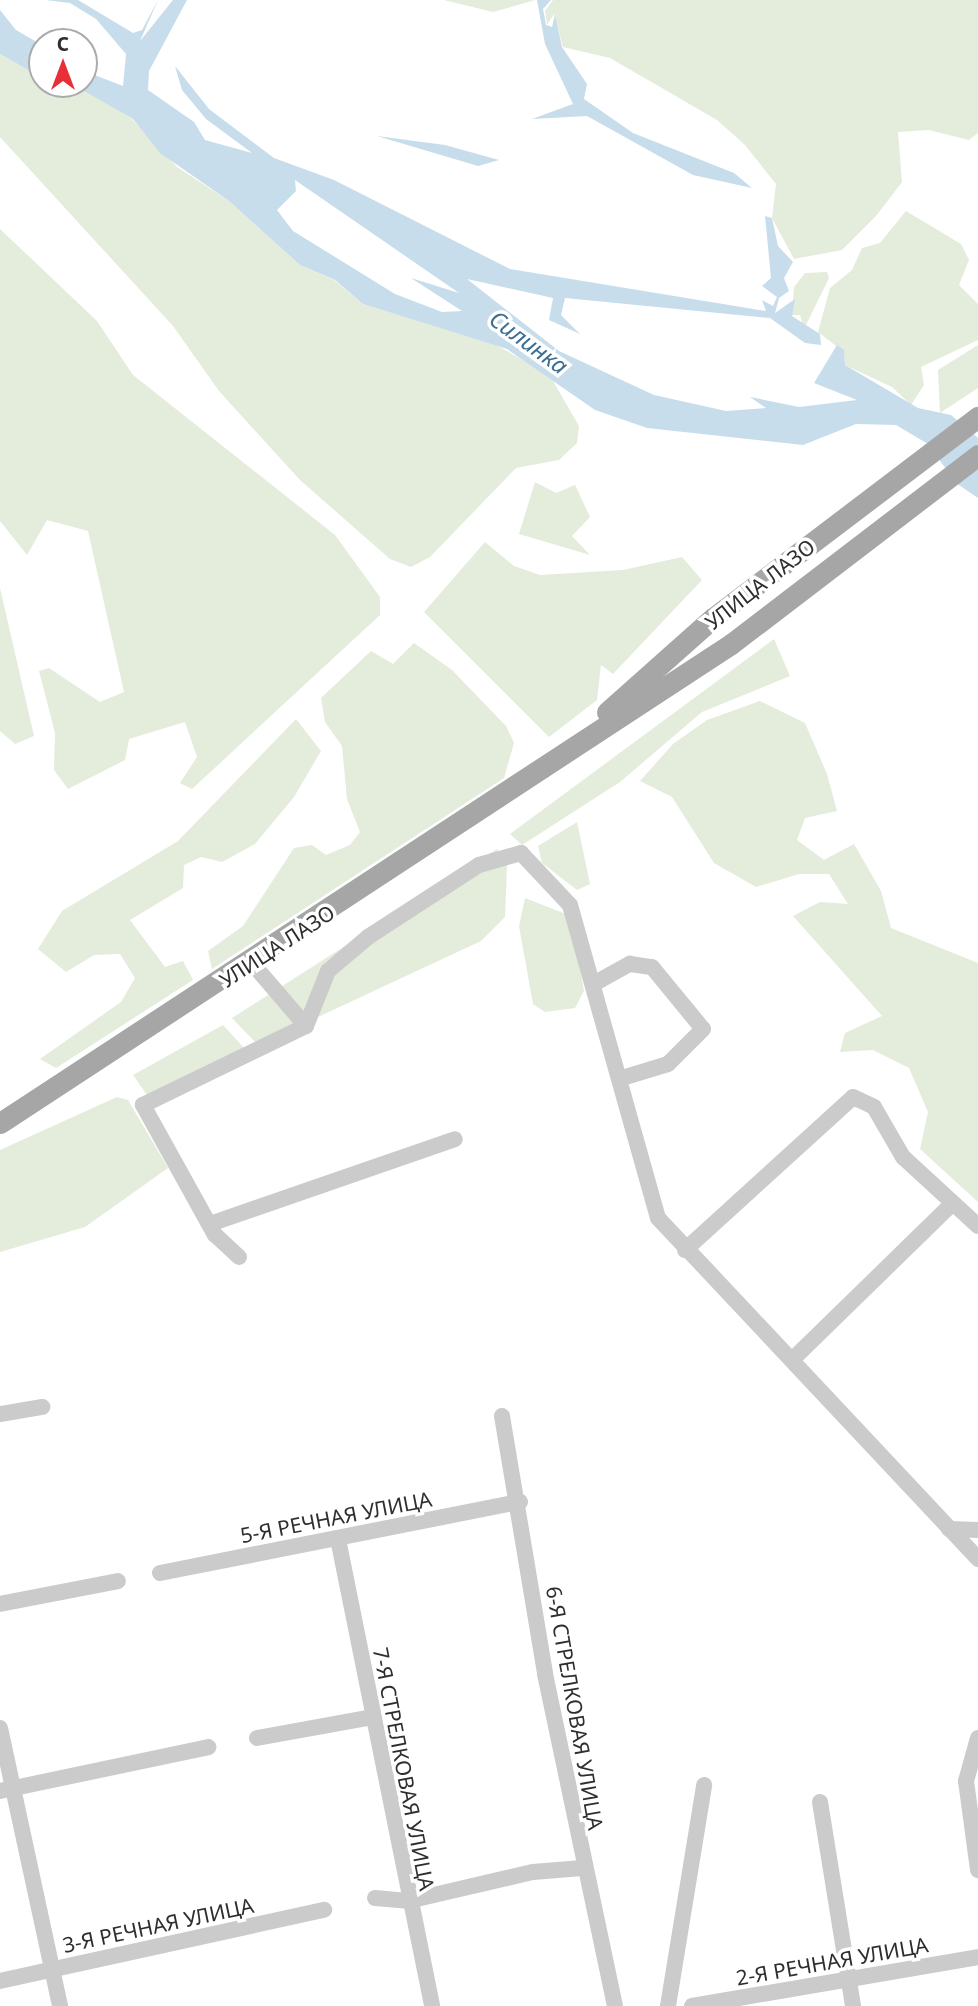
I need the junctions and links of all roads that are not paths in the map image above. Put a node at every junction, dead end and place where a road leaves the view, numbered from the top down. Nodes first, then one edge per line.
1 (978, 416) edge
2 (978, 456) edge
3 (550, 762) junction
4 (252, 963) junction
5 (597, 982) junction
6 (306, 1026) junction
7 (619, 1079) junction
8 (0, 1123) edge
9 (455, 1139) dead end
10 (953, 1203) junction
11 (210, 1224) junction
12 (978, 1226) edge
13 (685, 1250) junction
14 (239, 1257) dead end
15 (793, 1359) junction
16 (41, 1407) dead end
17 (0, 1414) edge
18 (502, 1416) dead end
19 (520, 1502) junction
20 (949, 1529) junction
21 (978, 1530) edge
22 (338, 1539) junction
23 (978, 1559) edge
24 (160, 1573) dead end
25 (118, 1581) dead end
26 (0, 1604) edge
27 (372, 1717) junction
28 (0, 1728) edge
29 (257, 1738) dead end
30 (978, 1738) edge
31 (208, 1747) dead end
32 (704, 1785) dead end
33 (6, 1790) edge
34 (820, 1802) dead end
35 (582, 1868) junction
36 (978, 1870) edge
37 (375, 1898) dead end
38 (408, 1901) junction
39 (324, 1910) dead end
40 (978, 1957) edge
41 (52, 1970) junction
42 (849, 1979) junction
43 (0, 1981) edge
44 (60, 2006) edge
45 (432, 2006) edge
46 (615, 2006) edge
47 (668, 2006) edge
48 (692, 2006) edge
49 (853, 2006) edge

1 - 3 main road, УЛИЦА ЛАЗО
2 - 3 main road, УЛИЦА ЛАЗО
3 - 4 main road, УЛИЦА ЛАЗО
4 - 6 street
4 - 8 main road, УЛИЦА ЛАЗО
5 - 6 street
5 - 7 street
5 - 7 street
6 - 11 street
7 - 13 street
9 - 11 street
10 - 12 street
10 - 13 street
10 - 15 street
11 - 14 street
13 - 15 street
15 - 20 street
16 - 17 street
18 - 19 street, 6-Я СТРЕЛКОВАЯ УЛИЦА
19 - 22 street, 5-Я РЕЧНАЯ УЛИЦА
19 - 35 street, 6-Я СТРЕЛКОВАЯ УЛИЦА
20 - 21 street
20 - 23 street
22 - 24 street, 5-Я РЕЧНАЯ УЛИЦА
22 - 27 street, 7-Я СТРЕЛКОВАЯ УЛИЦА
25 - 26 street
27 - 29 street
27 - 38 street, 7-Я СТРЕЛКОВАЯ УЛИЦА
28 - 33 street
30 - 36 street
31 - 33 street
32 - 47 street
33 - 41 street
34 - 42 street
35 - 38 street
35 - 46 street, 6-Я СТРЕЛКОВАЯ УЛИЦА
37 - 38 street
38 - 45 street, 7-Я СТРЕЛКОВАЯ УЛИЦА
39 - 41 street, 3-Я РЕЧНАЯ УЛИЦА
40 - 42 street, 2-Я РЕЧНАЯ УЛИЦА
41 - 43 street, 3-Я РЕЧНАЯ УЛИЦА
41 - 44 street
42 - 48 street, 2-Я РЕЧНАЯ УЛИЦА
42 - 49 street

